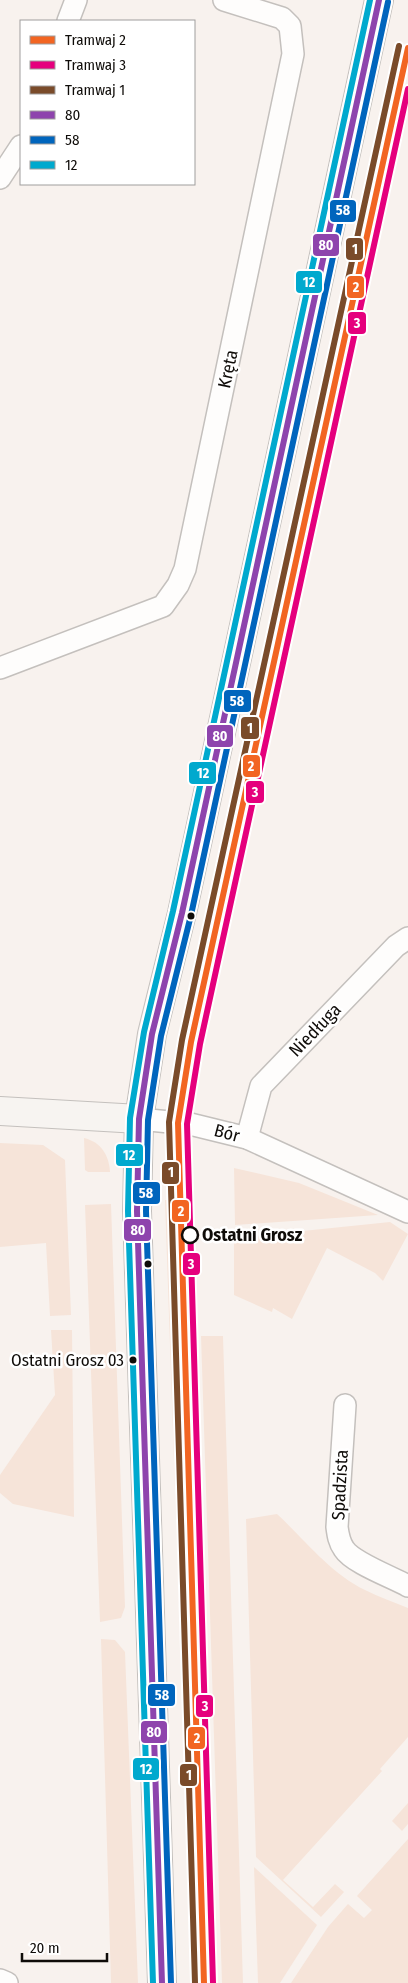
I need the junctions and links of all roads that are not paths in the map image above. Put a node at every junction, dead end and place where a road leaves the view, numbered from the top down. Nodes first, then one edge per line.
1 (76, 0) edge
2 (224, 0) edge
3 (379, 0) edge
4 (68, 20) edge
5 (20, 148) edge
6 (0, 178) edge
7 (0, 668) edge
8 (408, 938) edge
9 (0, 1111) edge
10 (139, 1119) junction
11 (247, 1138) junction
12 (408, 1212) edge
13 (345, 1405) dead end
14 (408, 1586) edge
15 (0, 1980) edge
16 (7, 1983) edge
17 (162, 1983) edge

1 - 4 street
2 - 7 street, Kręta
3 - 10 street
5 - 6 street
8 - 11 street, Niedługa
9 - 10 street, Bór
10 - 11 street, Bór
10 - 17 street
11 - 12 street, Bór
13 - 14 street, Spadzista
15 - 16 street

